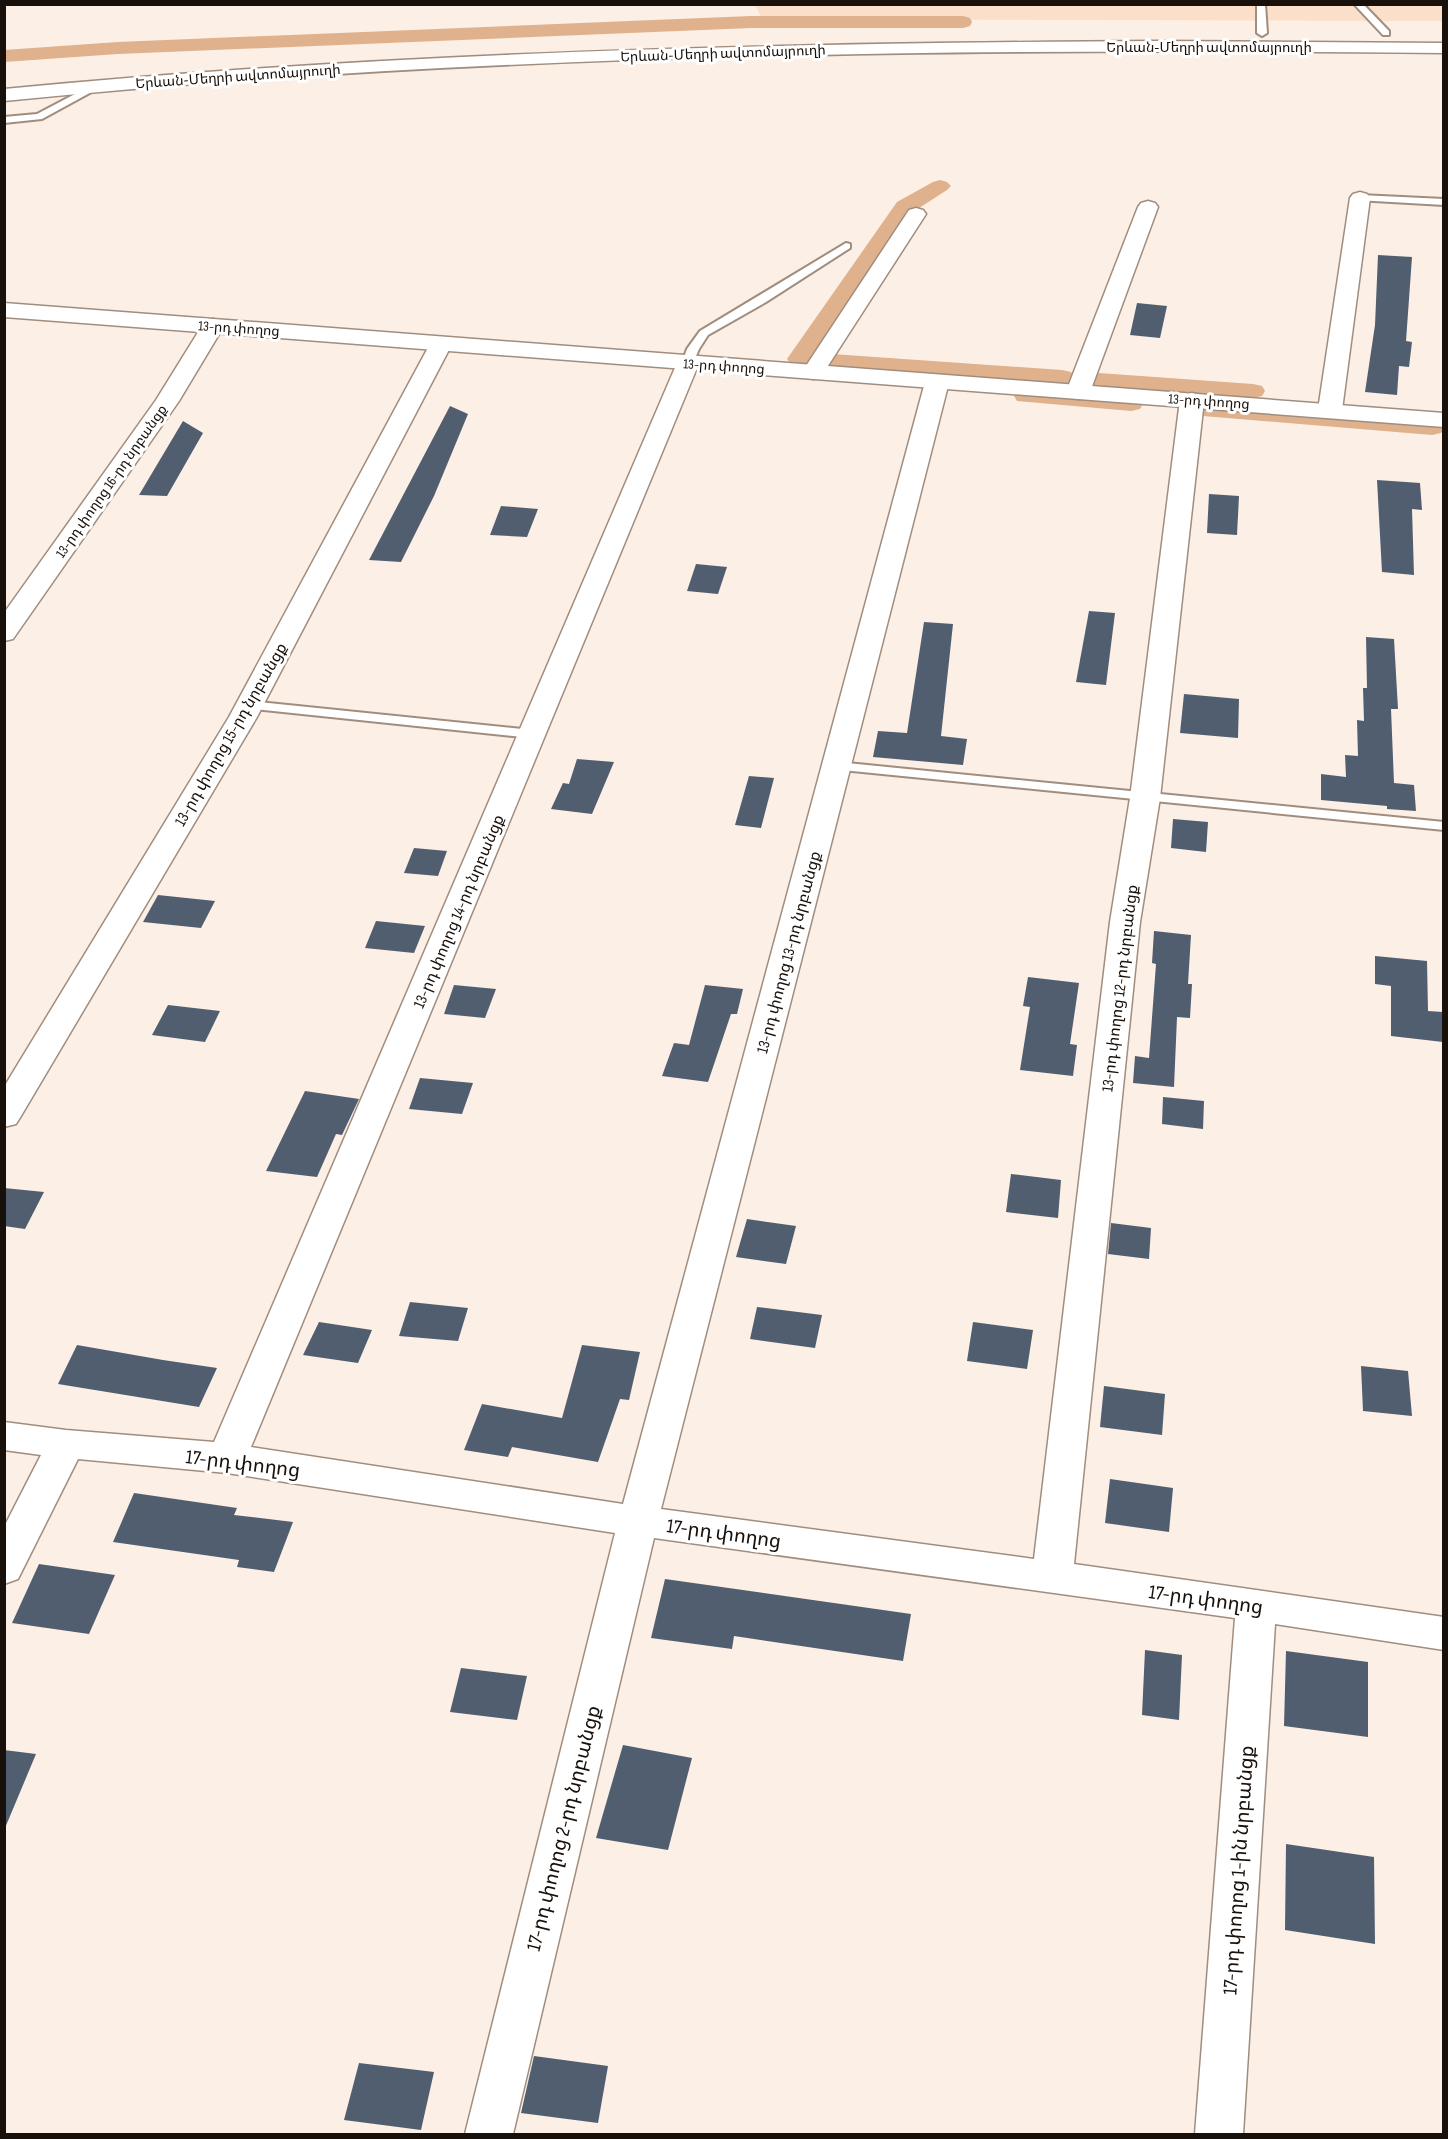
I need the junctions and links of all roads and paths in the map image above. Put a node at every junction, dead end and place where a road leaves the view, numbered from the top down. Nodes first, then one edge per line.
1 (1261, 4) edge
2 (1358, 4) edge
3 (1262, 33) junction
4 (1386, 33) junction
5 (1443, 33) edge
6 (1443, 48) edge
7 (4, 80) edge
8 (94, 87) junction
9 (4, 95) edge
10 (4, 120) edge
11 (1360, 198) joint
12 (1443, 202) edge
13 (1148, 207) dead end
14 (916, 214) dead end
15 (846, 246) dead end
16 (4, 310) edge
17 (213, 326) junction
18 (441, 344) junction
19 (688, 363) junction
20 (813, 372) junction
21 (936, 382) junction
22 (1078, 392) junction
23 (1192, 400) junction
24 (1330, 411) junction
25 (1443, 420) edge
26 (4, 633) edge
27 (250, 705) junction
28 (532, 734) junction
29 (837, 766) junction
30 (1145, 798) junction
31 (1443, 826) edge
32 (4, 1116) edge
33 (4, 1436) edge
34 (66, 1444) junction
35 (227, 1458) junction
36 (638, 1521) junction
37 (4, 1568) edge
38 (1052, 1578) junction
39 (1256, 1605) junction
40 (1443, 1634) edge
41 (489, 2134) edge
42 (1219, 2134) edge

1 - 3 lane
2 - 4 lane
3 - 4 main road, Երևան-Մեղրի ավտոմայրուղի
3 - 7 main road, Երևան-Մեղրի ավտոմայրուղի
4 - 5 main road, Երևան-Մեղրի ավտոմայրուղի
6 - 8 main road, Երևան-Մեղրի ավտոմայրուղի
8 - 9 main road, Երևան-Մեղրի ավտոմայրուղի
8 - 10 lane
11 - 12 lane
11 - 24 main road
13 - 22 main road
14 - 20 main road
15 - 19 lane
16 - 17 main road, 13-րդ փողոց
17 - 18 main road, 13-րդ փողոց
17 - 26 main road, 13-րդ փողոց 16-րդ նրբանցք
18 - 19 main road, 13-րդ փողոց
18 - 27 main road, 13-րդ փողոց 15-րդ նրբանցք
19 - 20 main road, 13-րդ փողոց
19 - 28 main road, 13-րդ փողոց 14-րդ նրբանցք
20 - 21 main road, 13-րդ փողոց
21 - 22 main road, 13-րդ փողոց
21 - 29 main road, 13-րդ փողոց 13-րդ նրբանցք
22 - 23 main road, 13-րդ փողոց
23 - 24 main road, 13-րդ փողոց
23 - 30 main road, 13-րդ փողոց 12-րդ նրբանցք
24 - 25 main road, 13-րդ փողոց
27 - 28 lane
27 - 32 main road, 13-րդ փողոց 15-րդ նրբանցք
28 - 35 main road, 13-րդ փողոց 14-րդ նրբանցք
29 - 30 lane
29 - 36 main road, 13-րդ փողոց 13-րդ նրբանցք
30 - 31 lane
30 - 38 main road, 13-րդ փողոց 12-րդ նրբանցք
33 - 34 main road, 17-րդ փողոց
34 - 35 main road, 17-րդ փողոց
34 - 37 main road
35 - 36 main road, 17-րդ փողոց
36 - 38 main road, 17-րդ փողոց
36 - 41 main road, 17-րդ փողոց 2-րդ նրբանցք
38 - 39 main road, 17-րդ փողոց
39 - 40 main road, 17-րդ փողոց
39 - 42 main road, 17-րդ փողոց 1-ին նրբանցք

